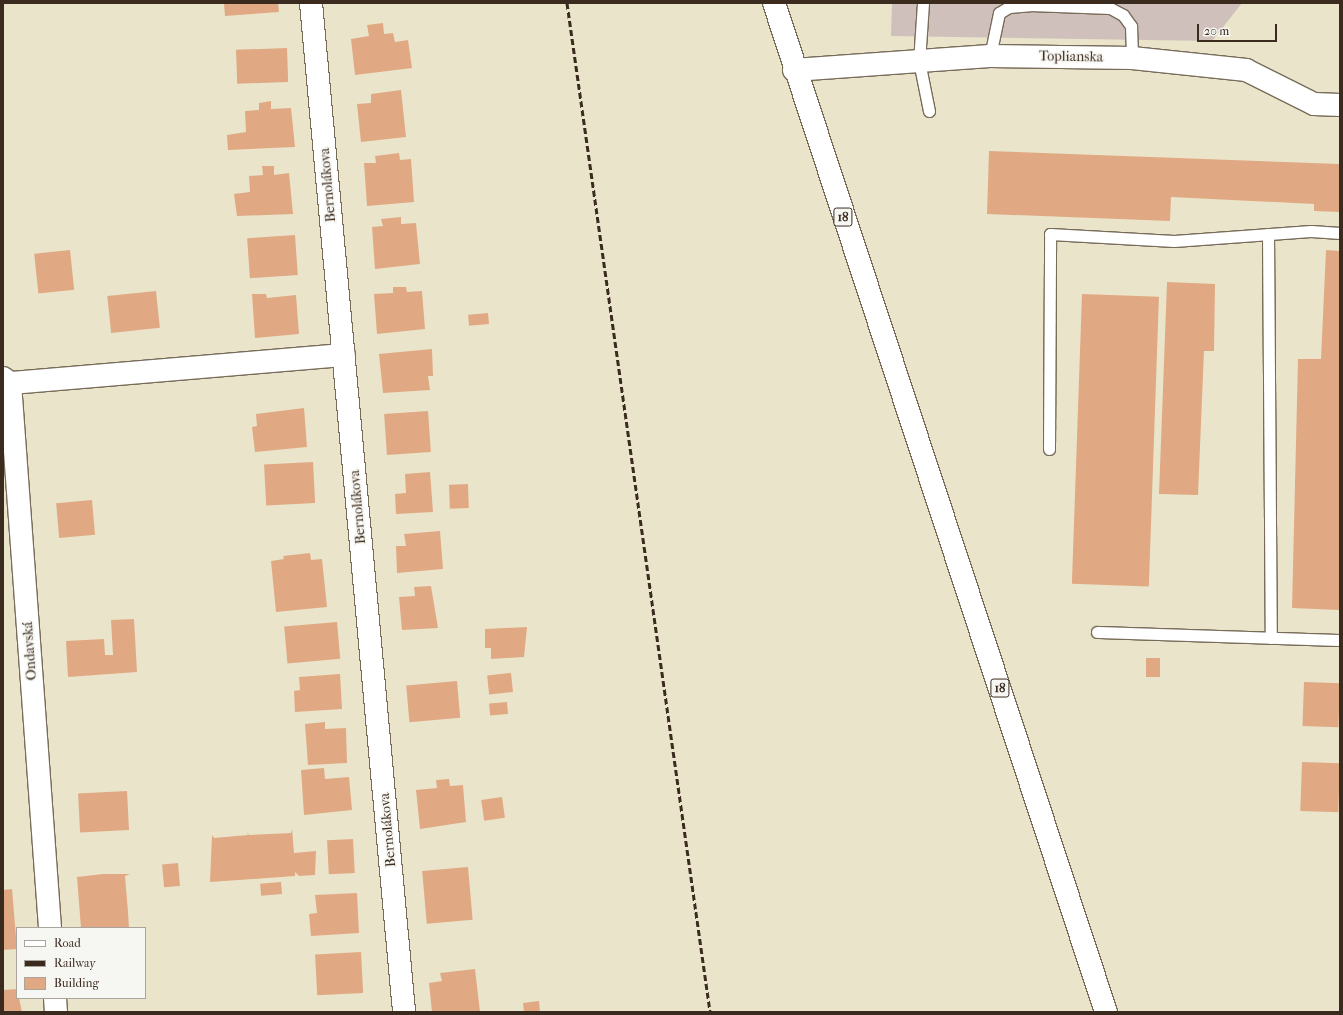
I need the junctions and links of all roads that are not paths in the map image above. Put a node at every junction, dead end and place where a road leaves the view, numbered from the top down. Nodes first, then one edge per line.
1 (311, 3) edge
2 (774, 3) edge
3 (923, 3) edge
4 (990, 56) junction
5 (1132, 58) junction
6 (918, 61) junction
7 (794, 70) junction
8 (1340, 105) edge
9 (930, 111) dead end
10 (1340, 233) edge
11 (1268, 234) junction
12 (344, 354) junction
13 (7, 381) edge
14 (1049, 449) dead end
15 (1097, 632) dead end
16 (1271, 638) junction
17 (1340, 640) edge
18 (50, 927) edge
19 (55, 999) edge
20 (56, 1012) edge
21 (404, 1012) edge
22 (1106, 1012) edge

1 - 12 street, Bernolákova
2 - 7 street, 18
3 - 6 lane
4 - 5 street, Toplianska
4 - 5 lane
4 - 6 street, Toplianska
5 - 8 street, Toplianska
6 - 7 street, Toplianska
6 - 9 lane
7 - 22 street, 18
10 - 11 lane
11 - 14 lane
11 - 16 lane
12 - 13 street
12 - 21 street, Bernolákova
13 - 18 street, Ondavská
15 - 16 lane
16 - 17 lane
19 - 20 street

